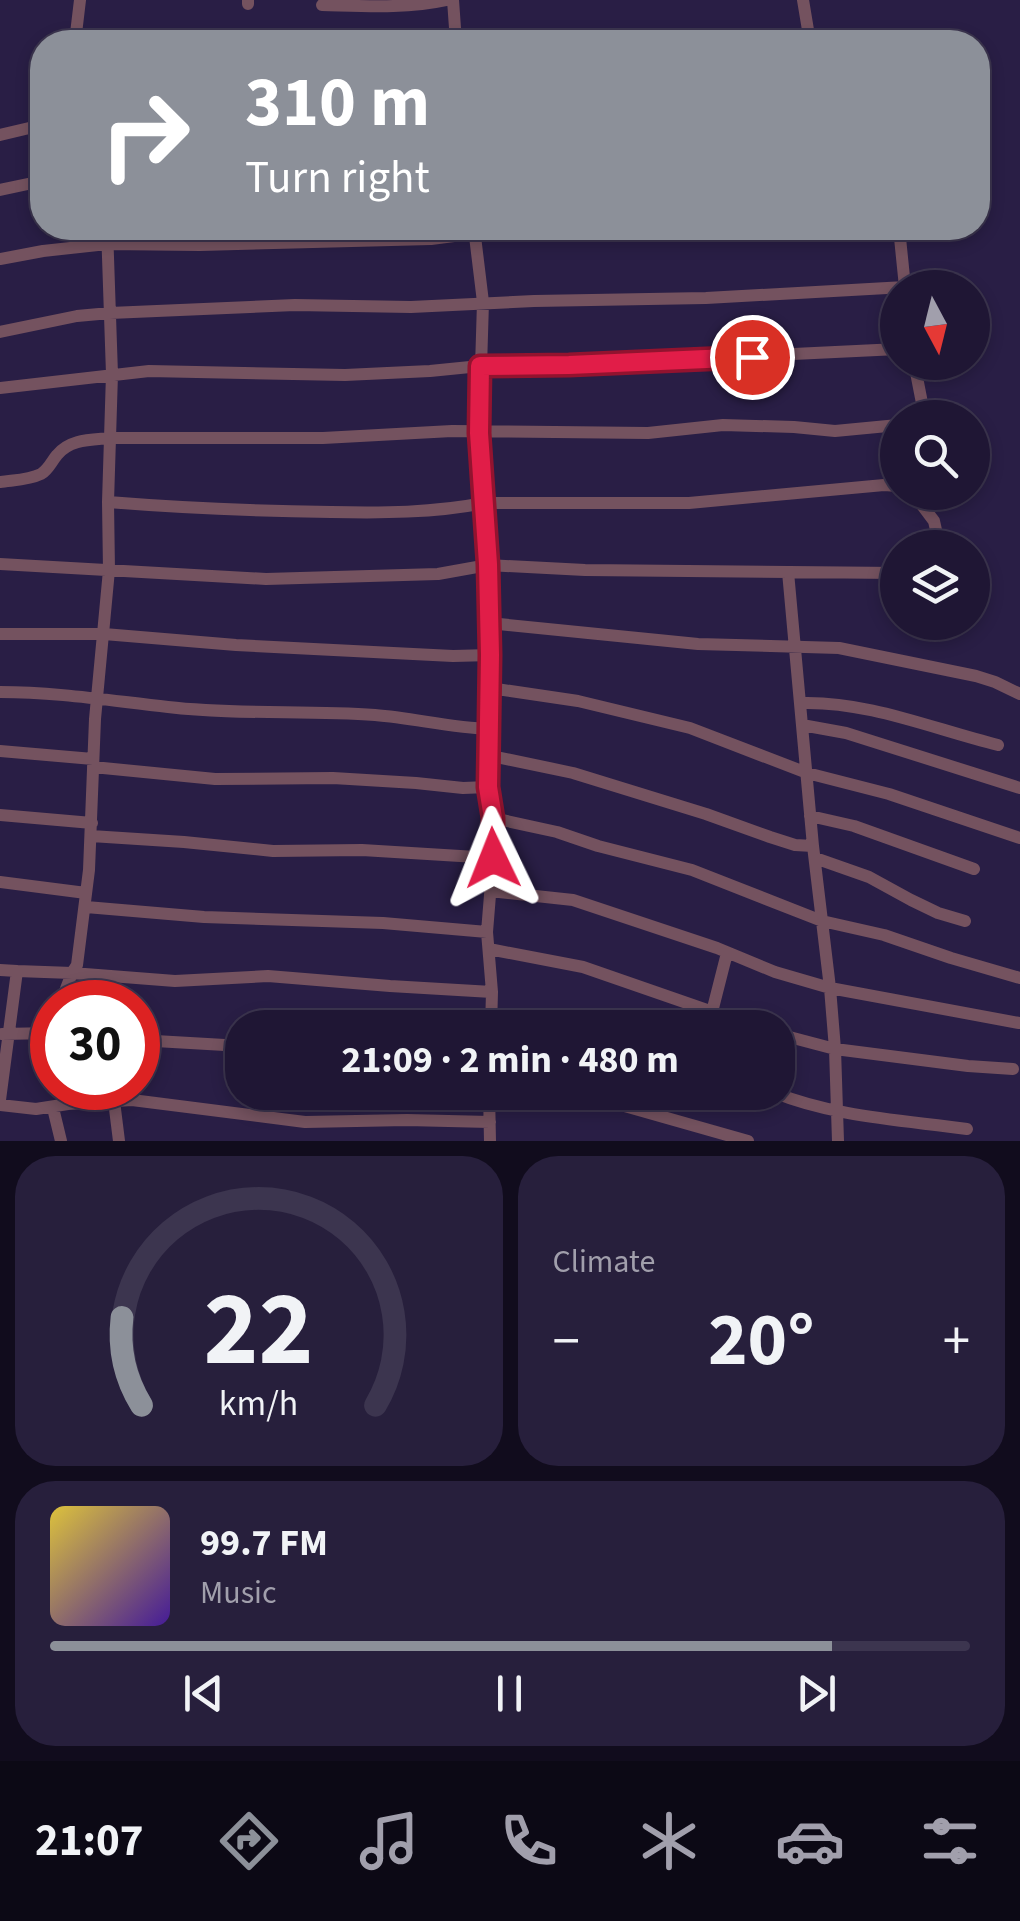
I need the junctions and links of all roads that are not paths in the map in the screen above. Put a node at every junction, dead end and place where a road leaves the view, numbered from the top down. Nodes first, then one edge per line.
1 (80, 0) edge
2 (450, 0) edge
3 (803, 0) edge
4 (322, 4) dead end
5 (76, 30) edge
6 (454, 30) edge
7 (808, 30) edge
8 (30, 129) edge
9 (0, 135) edge
10 (30, 184) edge
11 (0, 190) edge
12 (107, 240) edge
13 (392, 240) edge
14 (476, 240) edge
15 (900, 240) edge
16 (107, 244) junction
17 (0, 258) edge
18 (903, 270) edge
19 (880, 288) edge
20 (484, 302) junction
21 (110, 313) junction
22 (0, 332) edge
23 (880, 350) edge
24 (480, 366) junction
25 (112, 374) junction
26 (0, 388) edge
27 (880, 427) edge
28 (479, 433) junction
29 (110, 438) junction
30 (0, 482) edge
31 (880, 485) edge
32 (108, 502) junction
33 (484, 503) junction
34 (0, 564) edge
35 (488, 564) junction
36 (110, 570) junction
37 (788, 572) junction
38 (880, 574) edge
39 (489, 623) junction
40 (0, 634) edge
41 (104, 634) junction
42 (795, 647) junction
43 (490, 655) junction
44 (490, 688) junction
45 (0, 692) edge
46 (1020, 694) edge
47 (98, 697) junction
48 (801, 703) junction
49 (802, 725) junction
50 (490, 729) junction
51 (998, 745) dead end
52 (0, 751) edge
53 (487, 756) junction
54 (93, 763) junction
55 (806, 773) junction
56 (488, 787) junction
57 (1020, 788) edge
58 (0, 815) edge
59 (810, 816) junction
60 (493, 818) junction
61 (91, 829) junction
62 (1020, 838) edge
63 (814, 852) junction
64 (493, 858) junction
65 (974, 868) dead end
66 (0, 882) edge
67 (490, 891) junction
68 (86, 900) junction
69 (822, 921) junction
70 (965, 921) dead end
71 (488, 932) junction
72 (489, 949) junction
73 (727, 952) junction
74 (0, 970) edge
75 (17, 972) junction
76 (72, 973) junction
77 (1020, 978) edge
78 (70, 980) edge
79 (830, 988) junction
80 (492, 992) junction
81 (492, 1010) edge
82 (706, 1010) edge
83 (712, 1010) edge
84 (1019, 1023) edge
85 (30, 1033) edge
86 (4, 1034) edge
87 (795, 1038) edge
88 (160, 1041) edge
89 (225, 1045) edge
90 (835, 1049) junction
91 (1014, 1069) dead end
92 (795, 1101) edge
93 (160, 1102) edge
94 (0, 1103) edge
95 (30, 1108) edge
96 (53, 1110) edge
97 (115, 1110) edge
98 (490, 1110) edge
99 (639, 1110) edge
100 (837, 1111) junction
101 (490, 1122) junction
102 (967, 1129) dead end
103 (60, 1141) edge
104 (119, 1141) edge
105 (490, 1141) edge
106 (748, 1141) edge
107 (838, 1141) edge

1 - 5 street
2 - 4 street
2 - 6 street
3 - 7 street
8 - 9 street
10 - 11 street
12 - 16 street
13 - 16 street
14 - 20 street
15 - 18 street
16 - 17 street
16 - 21 street
19 - 20 street
20 - 21 street
20 - 24 street
21 - 22 street
21 - 25 street
23 - 24 street
24 - 25 street
24 - 28 street
25 - 26 street
25 - 29 street
27 - 28 street
28 - 29 street
28 - 33 street
29 - 30 street
29 - 32 street
31 - 33 street
32 - 33 street
32 - 36 street
33 - 35 street
34 - 36 street
35 - 36 street
35 - 37 street
35 - 39 street
36 - 41 street
37 - 38 street
37 - 42 street
39 - 42 street
39 - 43 street
40 - 41 street
41 - 43 street
41 - 47 street
42 - 46 street
42 - 48 street
43 - 44 street
44 - 50 street
44 - 55 street
45 - 47 street
47 - 50 street
47 - 54 street
48 - 49 street
48 - 51 street
49 - 55 street
49 - 57 street
50 - 53 street
52 - 54 street
53 - 56 street
53 - 63 street
54 - 56 street
54 - 61 street
55 - 59 street
55 - 62 street
56 - 60 street
58 - 61 street
59 - 63 street
59 - 65 street
60 - 64 street
60 - 69 street
61 - 64 street
61 - 68 street
63 - 69 street
63 - 70 street
64 - 67 street
66 - 68 street
67 - 71 street
67 - 73 street
68 - 71 street
68 - 76 street
69 - 77 street
69 - 79 street
71 - 72 street
72 - 80 street
72 - 82 street
73 - 79 street
73 - 83 street
74 - 75 street
75 - 76 street
75 - 86 street
76 - 78 street
76 - 80 street
79 - 84 street
79 - 90 street
80 - 81 street
85 - 86 street
86 - 94 street
87 - 90 street
88 - 89 street
90 - 91 street
90 - 100 street
92 - 100 street
93 - 101 street
94 - 95 street
96 - 103 street
97 - 104 street
98 - 101 street
99 - 106 street
100 - 102 street
100 - 107 street
101 - 105 street

